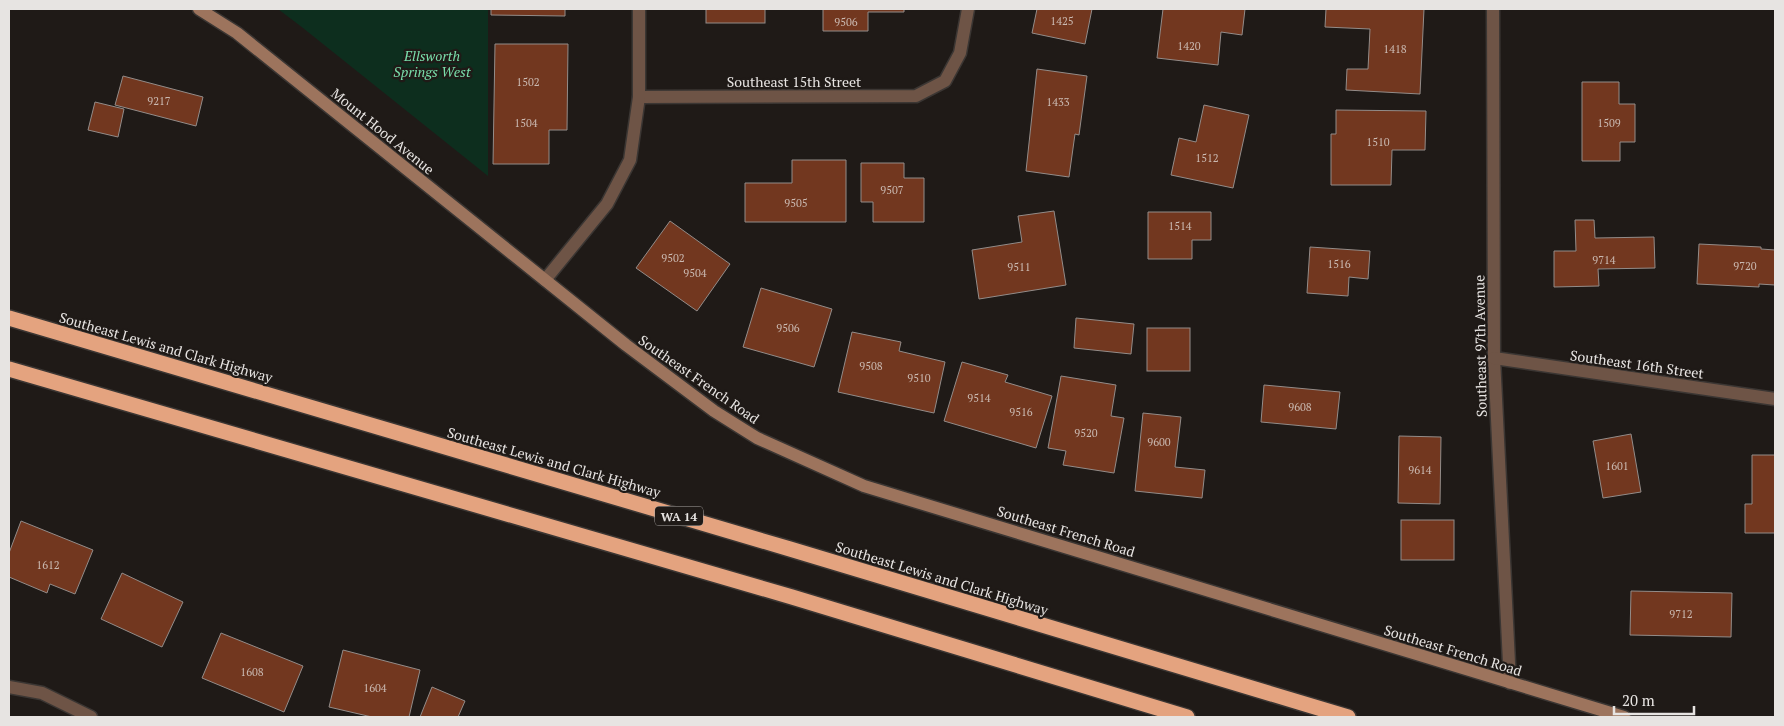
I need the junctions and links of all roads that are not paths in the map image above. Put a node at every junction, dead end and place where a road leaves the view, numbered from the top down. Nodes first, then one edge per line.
1 (199, 9) edge
2 (639, 9) edge
3 (968, 9) edge
4 (1493, 9) edge
5 (639, 97) junction
6 (545, 280) junction
7 (9, 318) edge
8 (1494, 358) junction
9 (9, 369) edge
10 (1775, 399) edge
11 (1510, 683) junction
12 (9, 687) edge
13 (91, 717) edge
14 (1187, 717) edge
15 (1348, 717) edge
16 (1624, 717) edge

1 - 6 street, Mount Hood Avenue
2 - 5 street
3 - 5 street, Southeast 15th Street
4 - 8 street, Southeast 97th Avenue
5 - 6 street
6 - 11 street, Southeast French Road
7 - 15 highway, Southeast Lewis and Clark Highway / WA 14
8 - 10 street, Southeast 16th Street
8 - 11 street, Southeast 97th Avenue
9 - 14 highway
11 - 16 street, Southeast French Road
12 - 13 street

